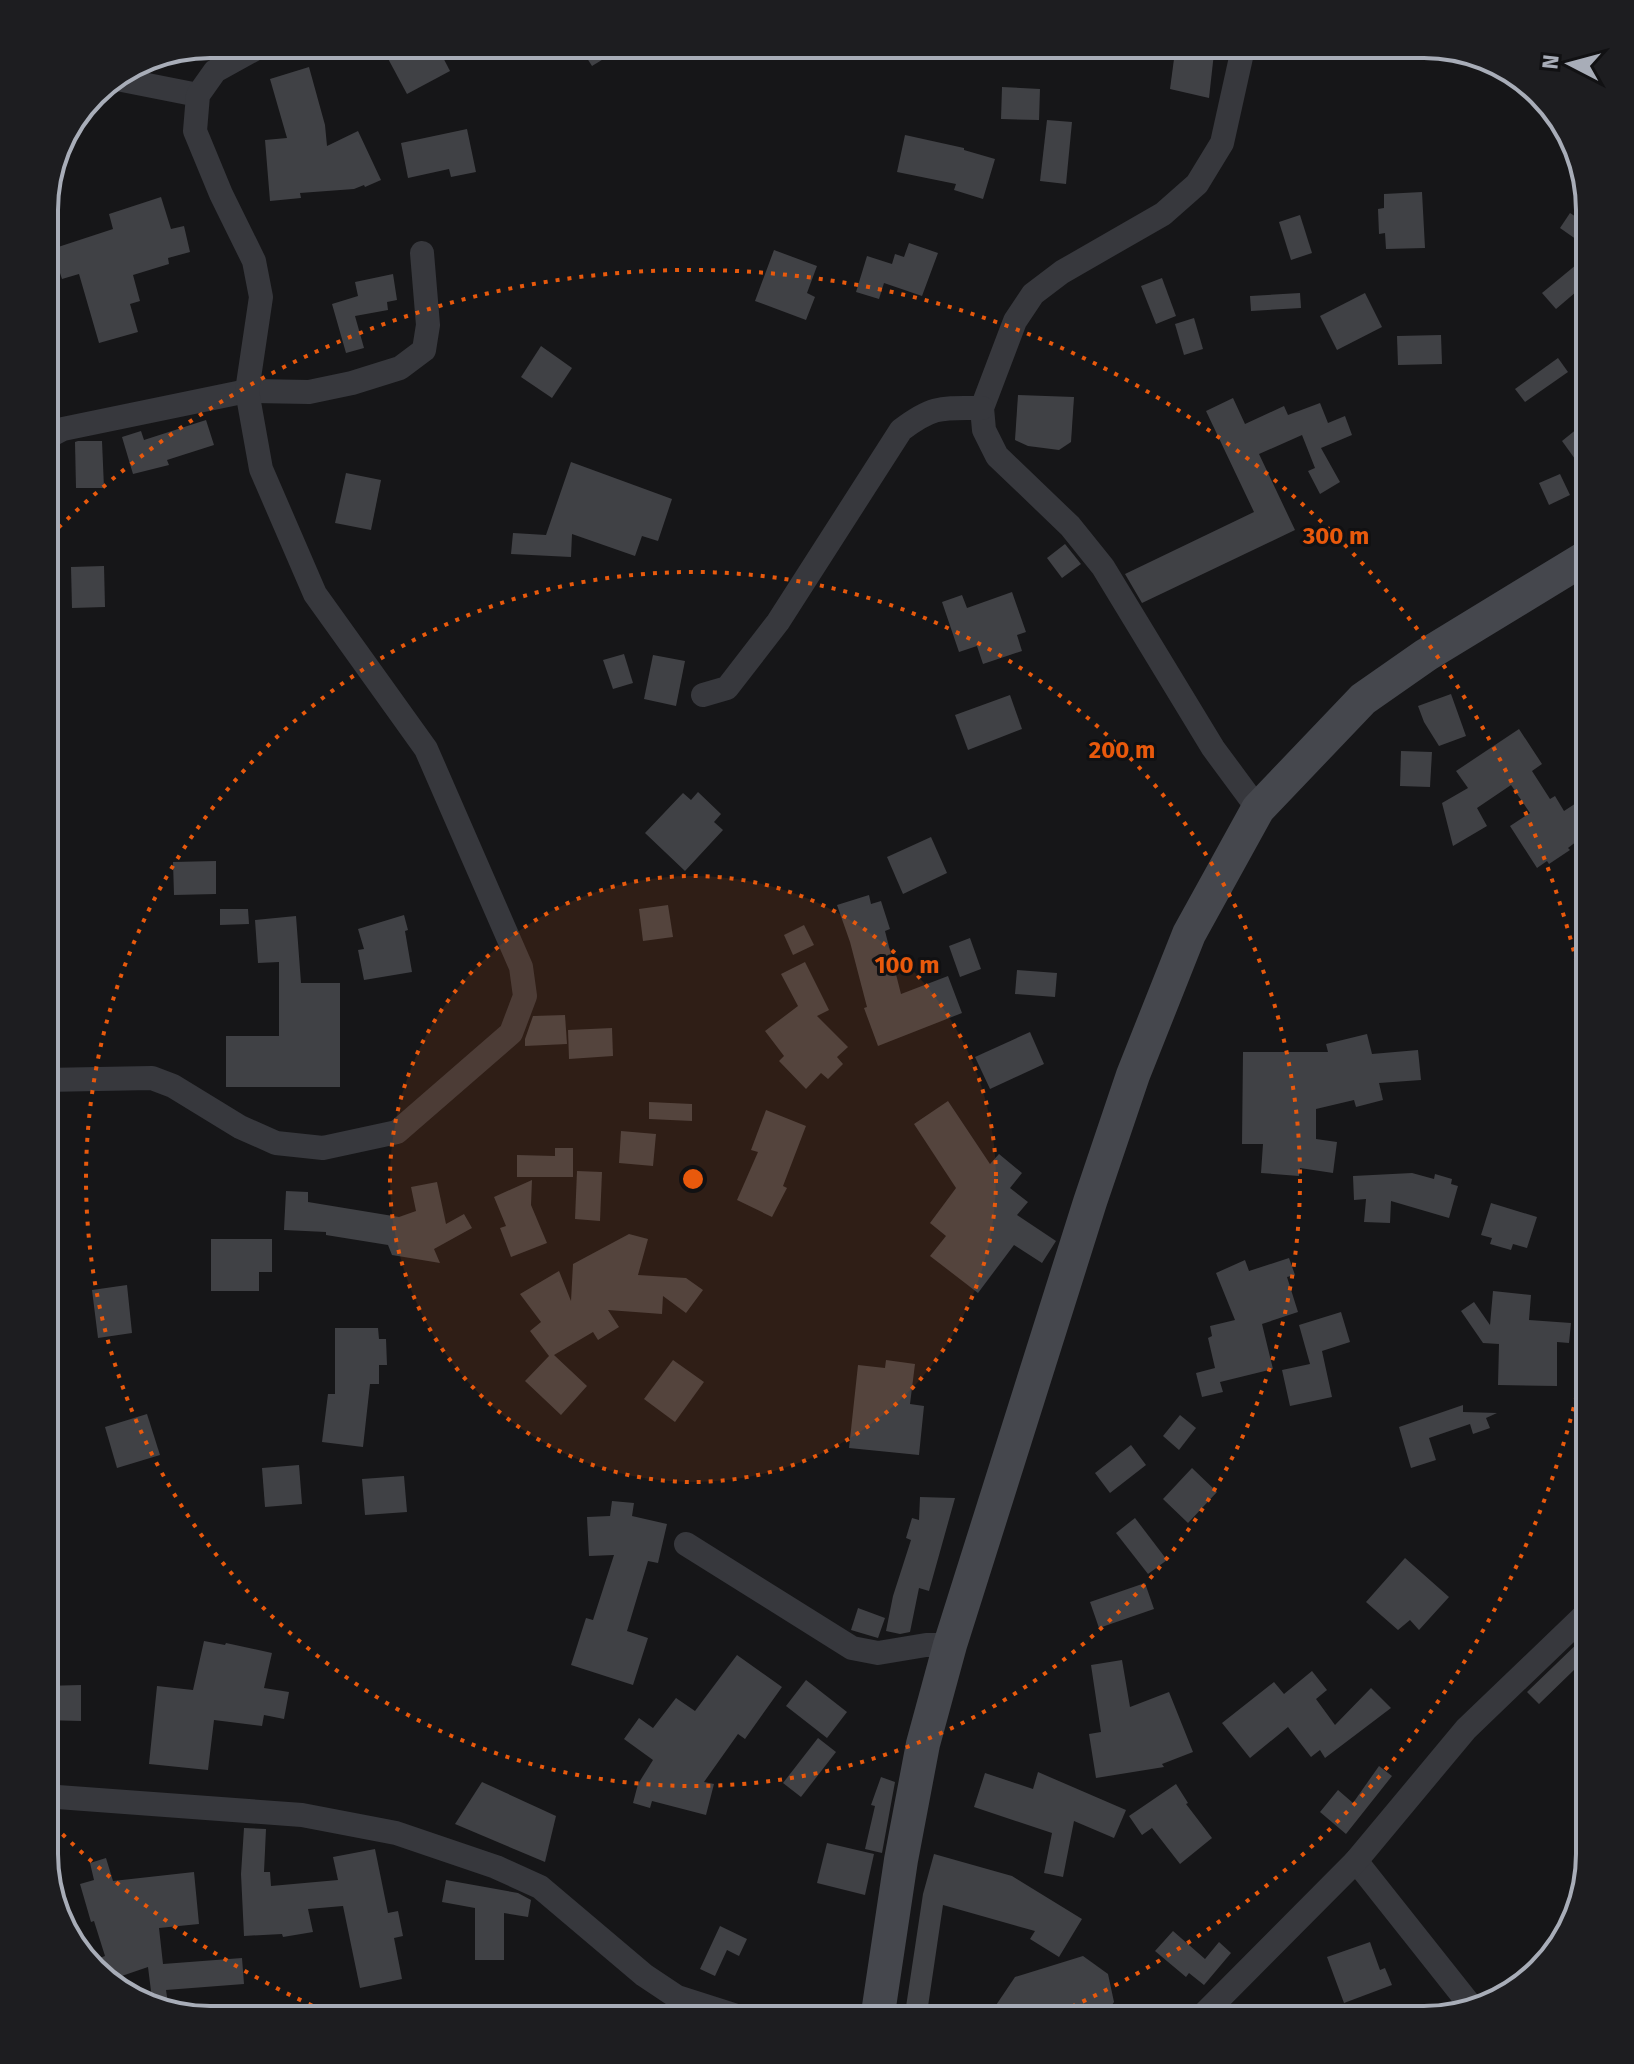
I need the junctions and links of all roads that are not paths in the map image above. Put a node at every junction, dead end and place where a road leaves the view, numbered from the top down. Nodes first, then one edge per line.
1 (239, 58) edge
2 (1241, 58) edge
3 (129, 81) edge
4 (198, 95) junction
5 (422, 253) dead end
6 (247, 391) junction
7 (982, 408) junction
8 (58, 432) edge
9 (1576, 564) edge
10 (703, 695) dead end
11 (1258, 809) junction
12 (58, 1080) edge
13 (686, 1544) dead end
14 (1576, 1628) edge
15 (950, 1645) junction
16 (58, 1797) edge
17 (1356, 1861) junction
18 (1466, 2000) edge
19 (705, 2006) edge
20 (879, 2006) edge
21 (1212, 2006) edge

1 - 4 street
2 - 7 street
3 - 4 street
4 - 6 street
5 - 6 street
6 - 8 street
6 - 12 street
7 - 10 street
7 - 11 street
9 - 11 main road
11 - 15 main road
13 - 15 street
14 - 17 street
15 - 20 main road
16 - 19 street
17 - 18 street
17 - 21 street

